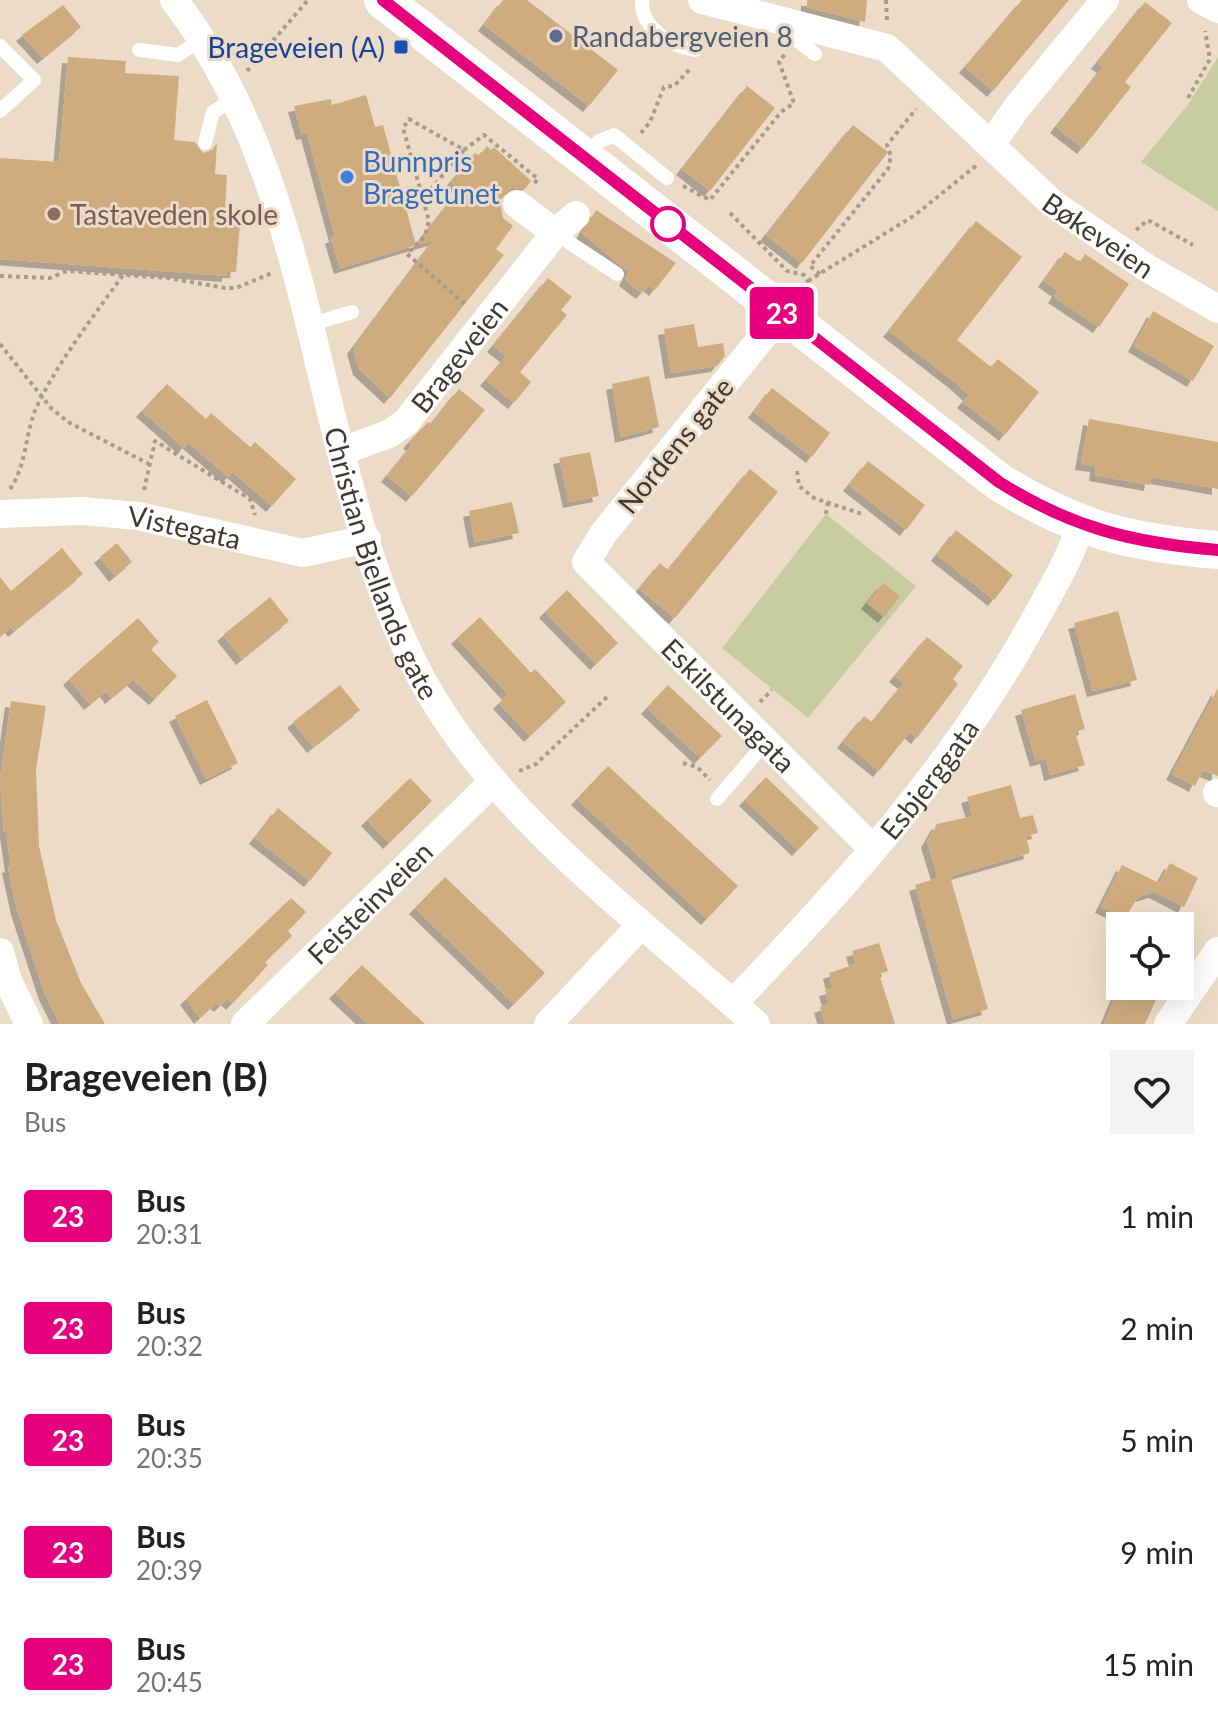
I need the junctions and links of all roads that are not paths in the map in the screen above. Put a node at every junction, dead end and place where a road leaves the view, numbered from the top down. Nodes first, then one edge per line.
1 (174, 0) edge
2 (383, 0) edge
3 (642, 0) edge
4 (702, 0) edge
5 (1105, 0) edge
6 (796, 25) junction
7 (203, 38) junction
8 (0, 46) edge
9 (139, 50) dead end
10 (695, 50) road end
11 (815, 54) dead end
12 (240, 87) junction
13 (0, 111) edge
14 (205, 143) dead end
15 (991, 144) junction
16 (586, 160) junction
17 (667, 178) road end
18 (517, 204) dead end
19 (566, 224) junction
20 (617, 274) dead end
21 (1218, 309) edge
22 (352, 312) dead end
23 (309, 325) junction
24 (767, 331) dead end
25 (342, 451) junction
26 (3, 503) edge
27 (1081, 525) junction
28 (367, 539) junction
29 (1218, 550) edge
30 (586, 562) joint
31 (766, 742) junction
32 (494, 781) junction
33 (720, 796) road end
34 (872, 848) junction
35 (641, 925) junction
36 (1218, 951) edge
37 (0, 952) edge
38 (733, 1003) junction
39 (29, 1024) edge
40 (245, 1024) edge
41 (548, 1024) edge
42 (756, 1024) edge
43 (1168, 1024) edge

1 - 7 street, Christian Bjellands gate
2 - 16 main road
3 - 10 lane
4 - 6 street, Bøkeveien
5 - 15 street
6 - 11 lane
6 - 15 street, Bøkeveien
7 - 9 lane
7 - 12 street, Christian Bjellands gate
8 - 13 lane
12 - 14 lane
12 - 23 street, Christian Bjellands gate
15 - 21 street, Bøkeveien
16 - 17 lane
16 - 27 main road
18 - 19 street
19 - 20 lane
19 - 25 street, Brageveien
22 - 23 lane
23 - 25 street, Christian Bjellands gate
24 - 30 street, Nordens gate
25 - 28 street, Christian Bjellands gate
26 - 28 street, Vistegata
27 - 29 main road
27 - 34 street, Esbjerggata
28 - 32 street, Christian Bjellands gate
30 - 31 street, Eskilstunagata
31 - 33 lane
31 - 34 street, Eskilstunagata
32 - 35 street, Christian Bjellands gate
32 - 40 street, Feisteinveien
34 - 38 street, Esbjerggata
35 - 38 street, Christian Bjellands gate
35 - 41 street
36 - 43 street
37 - 39 street
38 - 42 street, Christian Bjellands gate

